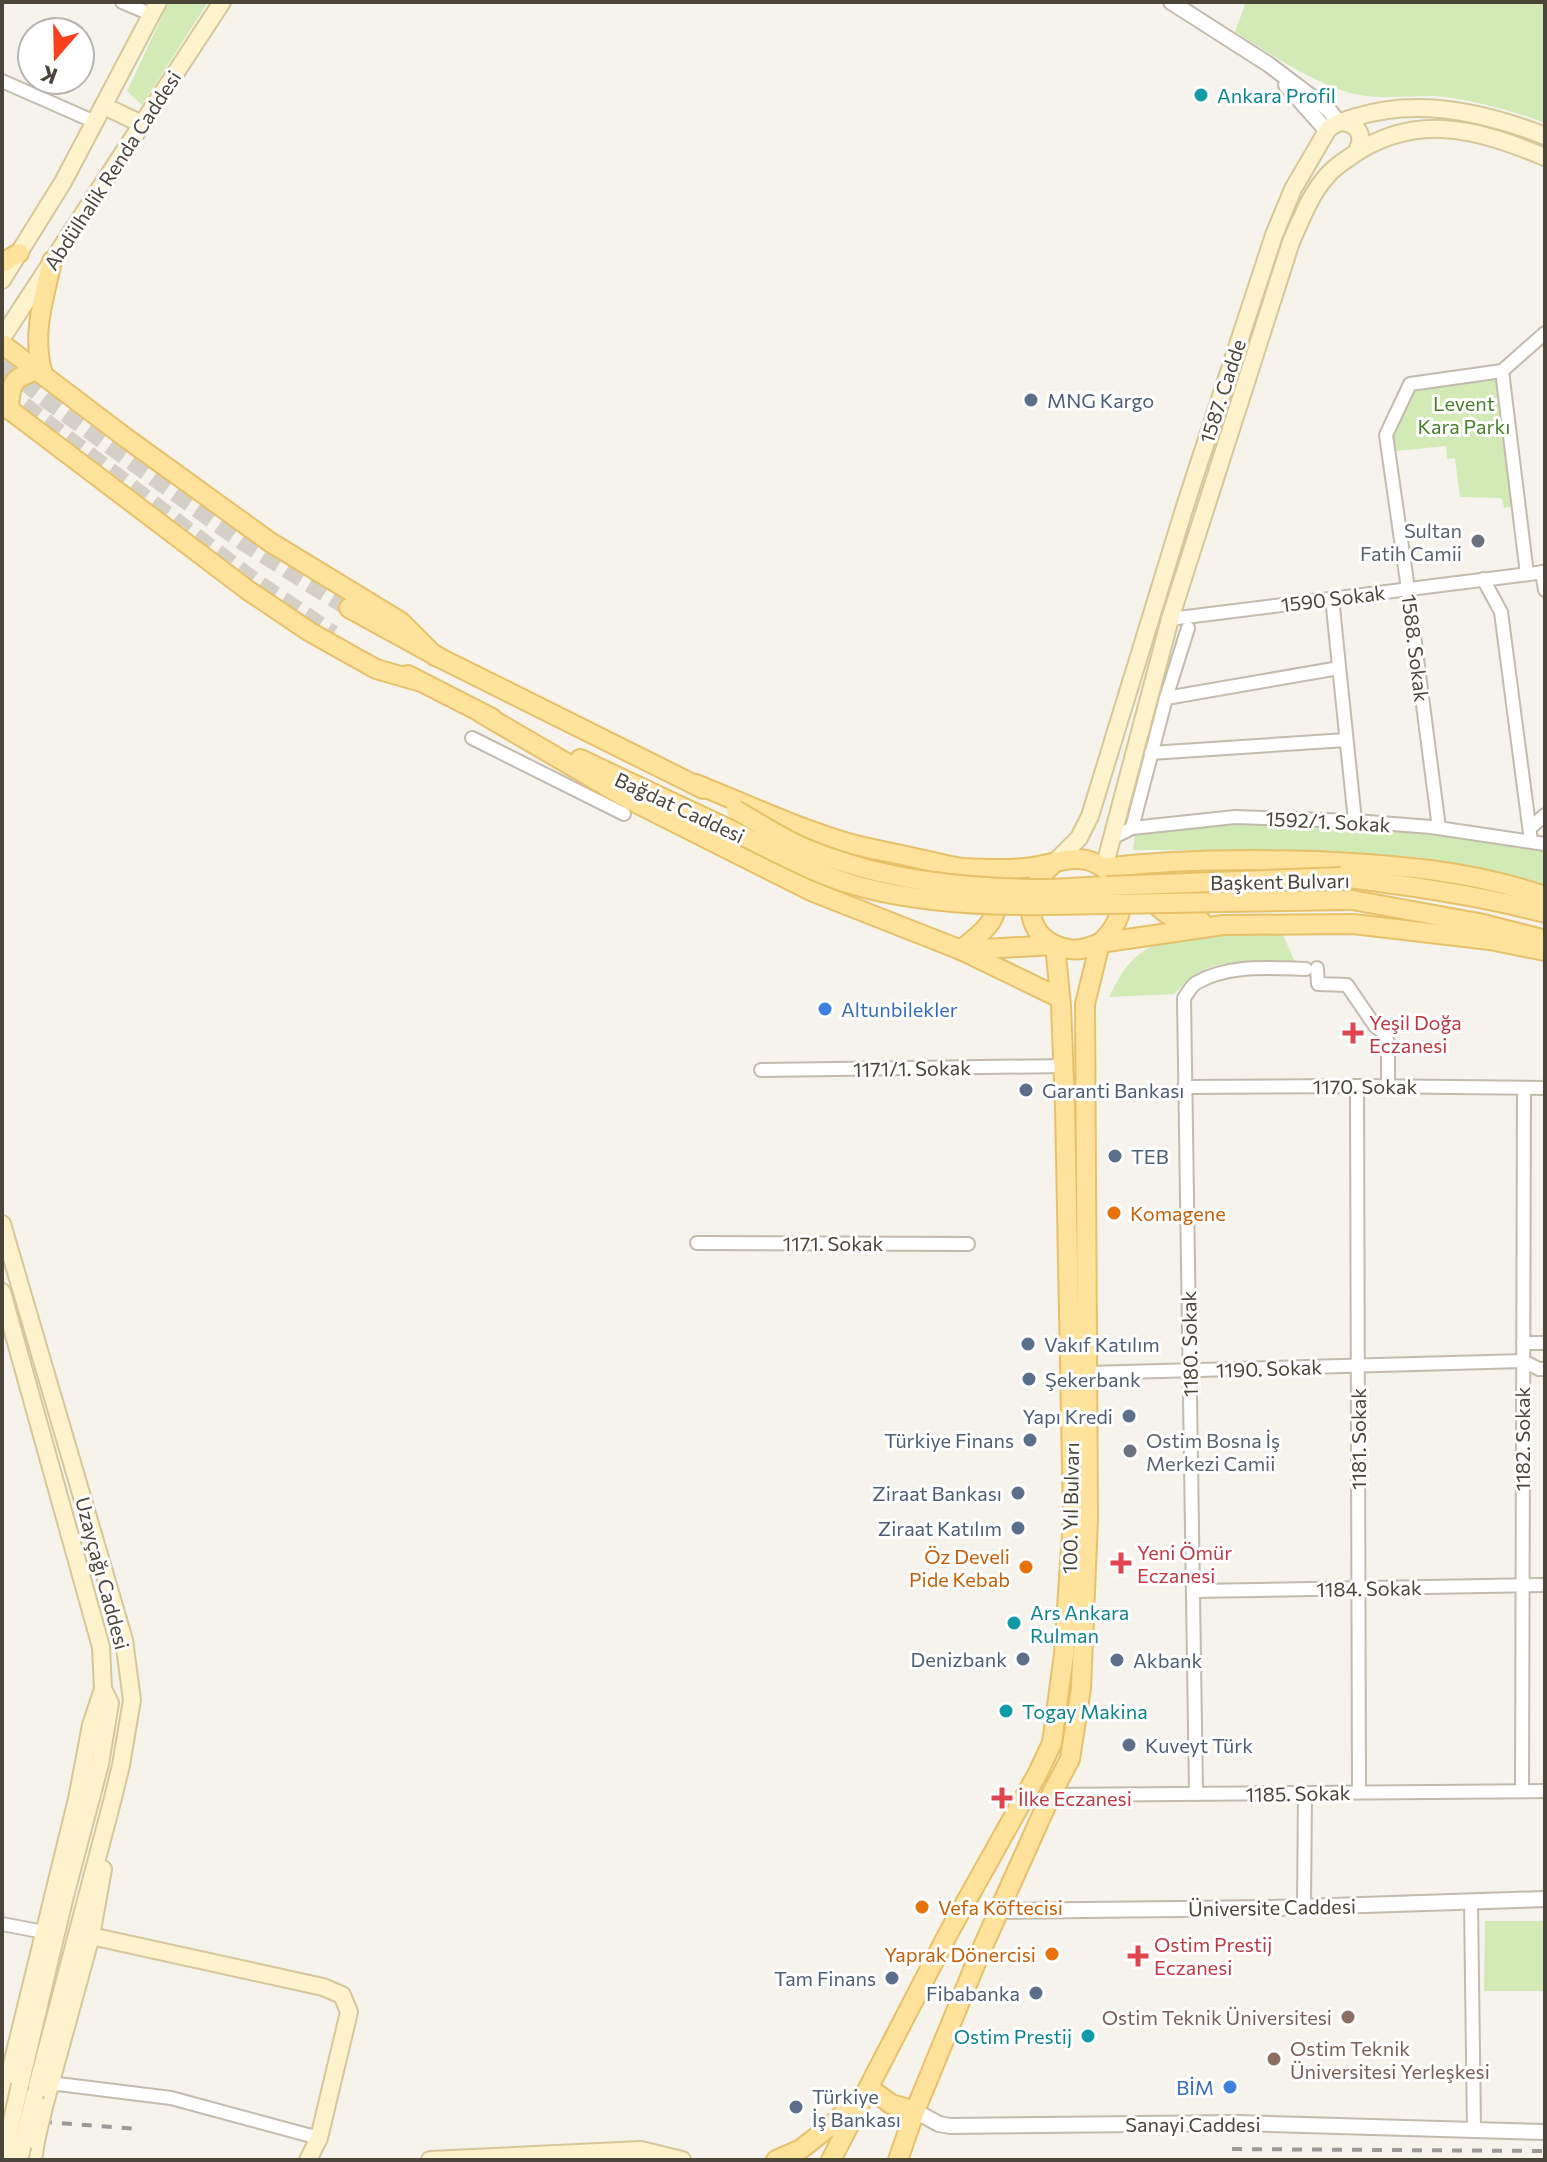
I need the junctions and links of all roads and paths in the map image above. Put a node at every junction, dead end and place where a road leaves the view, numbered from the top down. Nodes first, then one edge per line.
1 (122, 2) edge
2 (222, 2) edge
3 (1171, 2) edge
4 (156, 8) edge
5 (2, 81) edge
6 (104, 106) junction
7 (95, 122) junction
8 (142, 124) junction
9 (1333, 128) junction
10 (1545, 136) edge
11 (1355, 153) junction
12 (1545, 157) edge
13 (19, 253) junction
14 (52, 261) junction
15 (2, 263) edge
16 (2, 280) edge
17 (1545, 333) edge
18 (2, 341) edge
19 (1502, 371) junction
20 (40, 372) junction
21 (4, 412) edge
22 (1527, 574) junction
23 (1483, 579) junction
24 (1544, 580) edge
25 (1408, 589) junction
26 (1332, 598) junction
27 (349, 608) tunnel mouth
28 (1170, 619) junction
29 (1188, 628) dead end
30 (333, 634) tunnel mouth
31 (435, 656) junction
32 (1339, 668) junction
33 (418, 681) junction
34 (1166, 698) junction
35 (481, 713) junction
36 (472, 738) dead end
37 (1346, 740) junction
38 (1151, 753) junction
39 (696, 784) junction
40 (624, 814) dead end
41 (1545, 815) edge
42 (1355, 821) junction
43 (1132, 828) junction
44 (1439, 828) junction
45 (1530, 834) junction
46 (1112, 838) junction
47 (1545, 844) edge
48 (1170, 863) junction
49 (1052, 865) junction
50 (971, 867) junction
51 (1107, 886) junction
52 (1545, 896) edge
53 (1050, 897) junction
54 (1545, 913) edge
55 (1223, 925) junction
56 (1545, 940) edge
57 (1100, 943) junction
58 (1055, 945) junction
59 (961, 950) junction
60 (1545, 951) edge
61 (1060, 998) junction
62 (1085, 1004) junction
63 (1064, 1066) junction
64 (761, 1070) dead end
65 (1357, 1086) junction
66 (1388, 1086) junction
67 (1184, 1087) junction
68 (1524, 1088) junction
69 (1545, 1088) edge
70 (2, 1224) edge
71 (697, 1243) dead end
72 (968, 1244) dead end
73 (2, 1292) edge
74 (1523, 1343) junction
75 (1545, 1343) edge
76 (1523, 1361) junction
77 (1358, 1366) junction
78 (1545, 1369) edge
79 (1189, 1371) junction
80 (1087, 1373) junction
81 (1522, 1585) junction
82 (1545, 1585) edge
83 (1359, 1588) junction
84 (1193, 1591) junction
85 (103, 1689) junction
86 (1522, 1791) junction
87 (1545, 1791) edge
88 (1359, 1792) junction
89 (1305, 1793) junction
90 (1196, 1794) junction
91 (1051, 1795) junction
92 (113, 1798) junction
93 (1545, 1899) edge
94 (1471, 1902) junction
95 (1304, 1907) junction
96 (998, 1911) junction
97 (2, 1924) edge
98 (44, 1932) junction
99 (91, 1936) junction
100 (50, 2083) junction
101 (869, 2088) junction
102 (33, 2095) junction
103 (2, 2104) edge
104 (915, 2111) junction
105 (1474, 2130) junction
106 (1545, 2132) edge
107 (319, 2138) junction
108 (2, 2159) edge
109 (11, 2160) edge
110 (19, 2160) edge
111 (33, 2160) edge
112 (308, 2160) edge
113 (325, 2160) edge
114 (430, 2160) edge
115 (682, 2160) edge
116 (776, 2160) edge
117 (831, 2160) edge
118 (898, 2160) edge

1 - 4 street
2 - 8 main road, Abdülhalik Renda Caddesi
3 - 9 street
4 - 6 main road, Abdülhalik Renda Caddesi
5 - 7 street
6 - 7 main road, Abdülhalik Renda Caddesi
6 - 8 main road
7 - 13 main road, Abdülhalik Renda Caddesi
8 - 14 main road, Abdülhalik Renda Caddesi
9 - 10 main road
9 - 11 main road
9 - 11 main road
9 - 49 main road, 1587. Cadde
11 - 12 main road, 1587. Cadde
11 - 28 main road, 1587. Cadde
13 - 15 main road
13 - 16 main road, Abdülhalik Renda Caddesi
14 - 18 main road, Abdülhalik Renda Caddesi
14 - 20 main road
17 - 19 street
18 - 20 main road
19 - 22 street
19 - 25 street, 1588. Sokak
20 - 21 main road
20 - 31 main road
21 - 33 main road
22 - 23 street, 1590 Sokak
22 - 24 street, 1590 Sokak
23 - 25 street, 1590 Sokak
23 - 45 street
25 - 26 street, 1590 Sokak
25 - 44 street, 1588. Sokak
26 - 28 street, 1590 Sokak
26 - 32 street
27 - 31 main road, Bağdat Caddesi
28 - 46 main road, 1587. Cadde
29 - 34 street
30 - 33 main road, Bağdat Caddesi
31 - 39 main road, Bağdat Caddesi
32 - 34 street
32 - 37 street
33 - 35 main road, Bağdat Caddesi
34 - 38 street
35 - 53 main road, Bağdat Caddesi, bridge
35 - 59 main road
36 - 40 street
37 - 38 street
37 - 42 street
38 - 43 street
39 - 50 main road
39 - 53 main road, Bağdat Caddesi, bridge
41 - 45 street
42 - 43 street, 1592/1. Sokak
42 - 44 street, 1592/1. Sokak
43 - 46 street, 1592/1. Sokak
44 - 45 street, 1592/1. Sokak
45 - 47 street, 1592/1. Sokak
46 - 51 main road, 1587. Cadde
48 - 51 main road
48 - 52 main road
48 - 55 main road
49 - 50 main road
49 - 51 main road
49 - 58 main road
50 - 59 main road
51 - 53 main road
51 - 54 main road, Başkent Bulvarı, bridge
51 - 56 main road, Başkent Bulvarı, bridge
51 - 57 main road, 100. Yıl Bulvarı
55 - 57 main road
55 - 60 main road
57 - 58 main road
57 - 62 main road, 100. Yıl Bulvarı
58 - 59 main road
58 - 61 main road, 100. Yıl Bulvarı
59 - 61 main road
61 - 62 main road
61 - 63 main road, 100. Yıl Bulvarı
62 - 80 main road, 100. Yıl Bulvarı
63 - 64 street, 1171/1. Sokak
63 - 101 main road, 100. Yıl Bulvarı
65 - 66 street, 1170. Sokak
65 - 67 street, 1170. Sokak
65 - 77 street, 1181. Sokak
66 - 67 street, 1180. Sokak
66 - 68 street, 1170. Sokak
67 - 79 street, 1180. Sokak
68 - 69 street, 1170. Sokak
68 - 74 street, 1182. Sokak
70 - 92 main road, Uzayçağı Caddesi
71 - 72 street, 1171. Sokak
73 - 85 main road, Uzayçağı Caddesi
74 - 75 street
74 - 76 street, 1182. Sokak
76 - 77 street, 1190. Sokak
76 - 78 street, 1190. Sokak
76 - 81 street, 1182. Sokak
77 - 79 street, 1190. Sokak
77 - 83 street, 1181. Sokak
79 - 80 street, 1190. Sokak
79 - 84 street, 1180. Sokak
80 - 91 main road, 100. Yıl Bulvarı
81 - 82 street, 1184. Sokak
81 - 83 street, 1184. Sokak
81 - 86 street, 1182. Sokak
83 - 84 street, 1184. Sokak
83 - 88 street, 1181. Sokak
84 - 90 street, 1180. Sokak
85 - 98 main road
85 - 102 main road, Uzayçağı Caddesi
86 - 87 street, 1185. Sokak
86 - 88 street, 1185. Sokak
88 - 89 street, 1185. Sokak
89 - 90 street, 1185. Sokak
89 - 95 street
90 - 91 street, 1185. Sokak
91 - 96 main road, 100. Yıl Bulvarı
92 - 99 main road
92 - 102 main road, Uzayçağı Caddesi
93 - 94 street, Üniversite Caddesi
94 - 95 street, Üniversite Caddesi
94 - 105 street
95 - 96 street, Üniversite Caddesi
96 - 104 main road, 100. Yıl Bulvarı
97 - 98 street
98 - 103 main road
99 - 100 main road
99 - 107 main road
100 - 102 main road
100 - 107 street
101 - 104 main road
101 - 116 main road
101 - 117 main road, 100. Yıl Bulvarı
102 - 108 main road, Uzayçağı Caddesi, bridge
102 - 110 main road, Uzayçağı Caddesi, bridge
102 - 111 main road, bridge
104 - 105 street, Sanayi Caddesi
104 - 118 main road, 100. Yıl Bulvarı
105 - 106 street, Sanayi Caddesi
107 - 112 main road
107 - 113 main road
108 - 109 main road
114 - 115 main road

